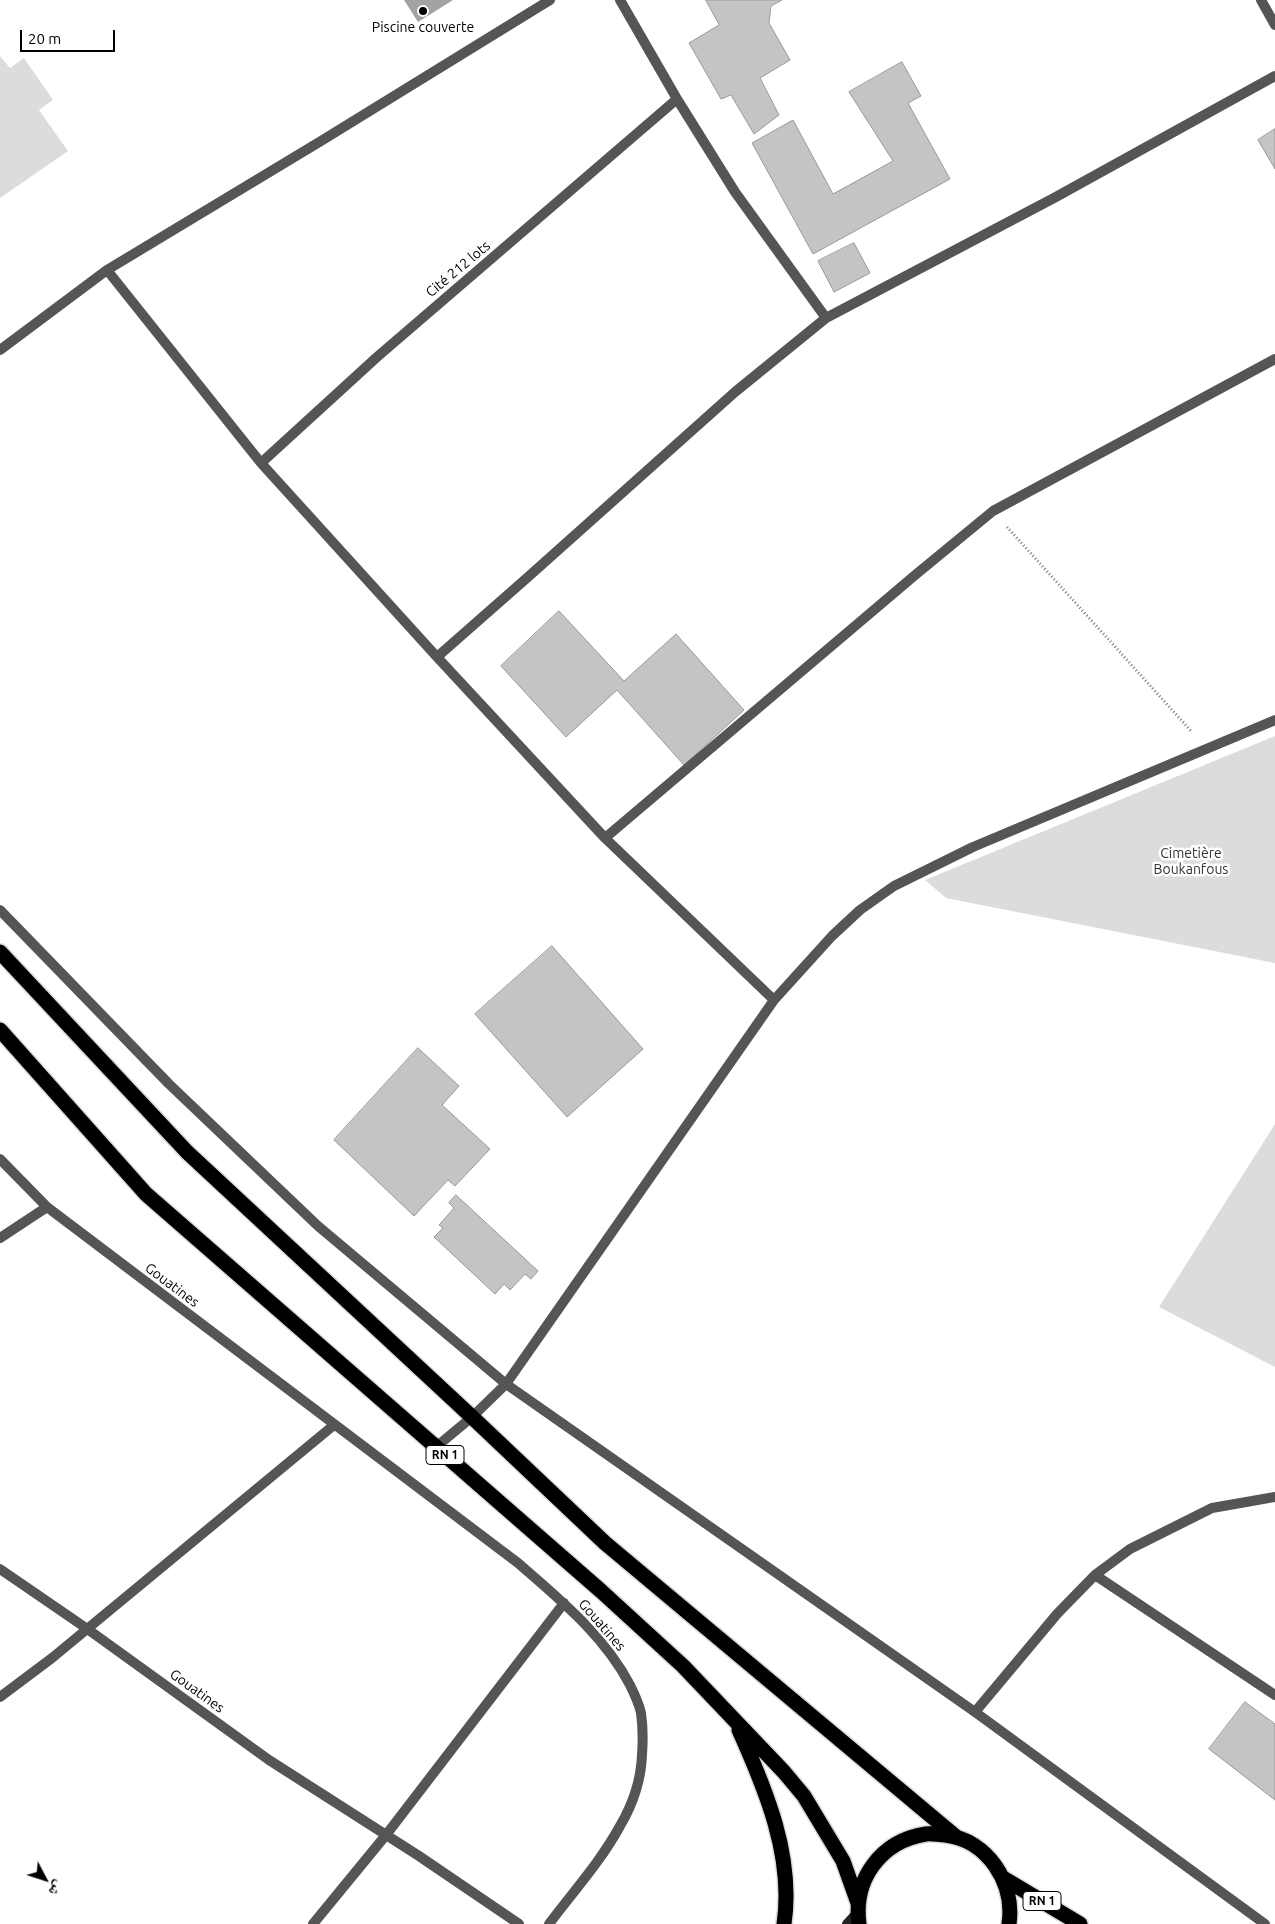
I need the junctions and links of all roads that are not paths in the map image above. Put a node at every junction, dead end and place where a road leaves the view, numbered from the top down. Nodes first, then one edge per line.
1 (550, 0) edge
2 (620, 0) edge
3 (1261, 0) edge
4 (1275, 25) edge
5 (1275, 76) edge
6 (677, 99) junction
7 (106, 270) junction
8 (826, 318) junction
9 (0, 350) edge
10 (1275, 359) edge
11 (261, 463) junction
12 (436, 657) junction
13 (1275, 720) edge
14 (605, 838) junction
15 (0, 910) edge
16 (0, 952) edge
17 (774, 1000) junction
18 (0, 1030) edge
19 (0, 1159) edge
20 (47, 1207) junction
21 (0, 1238) edge
22 (506, 1384) junction
23 (472, 1417) junction
24 (334, 1425) junction
25 (436, 1447) junction
26 (1275, 1497) edge
27 (0, 1569) edge
28 (1095, 1575) junction
29 (564, 1603) junction
30 (86, 1628) junction
31 (1275, 1695) edge
32 (0, 1697) edge
33 (975, 1712) junction
34 (735, 1720) junction
35 (386, 1835) junction
36 (955, 1836) junction
37 (1004, 1878) junction
38 (858, 1913) edge
39 (313, 1924) edge
40 (518, 1924) edge
41 (549, 1924) edge
42 (784, 1924) edge
43 (847, 1924) edge
44 (1009, 1924) edge
45 (1080, 1924) edge
46 (1265, 1924) edge

1 - 7 street
2 - 6 street
3 - 4 street
5 - 8 street
6 - 8 street
6 - 11 street, Cité 212 lots
7 - 9 street
7 - 11 street
8 - 12 street
10 - 14 street
11 - 12 street
12 - 14 street
13 - 17 street
14 - 17 street
15 - 22 street
16 - 23 highway
17 - 22 street
18 - 25 highway, RN 1
19 - 20 street, Gouatines
20 - 21 street
20 - 24 street, Gouatines
22 - 23 street
22 - 33 street
23 - 25 street
23 - 36 highway
24 - 29 street, Gouatines
24 - 30 street
25 - 34 highway, RN 1
26 - 28 street
27 - 30 street, Gouatines
28 - 31 street
28 - 33 street
29 - 35 street
29 - 41 street, Gouatines
30 - 32 street
30 - 35 street, Gouatines
33 - 46 street
34 - 38 highway, RN 1
34 - 42 highway
35 - 39 street
35 - 40 street, Gouatines
36 - 37 highway
36 - 38 highway
37 - 44 highway
37 - 45 highway, RN 1
38 - 43 main road

